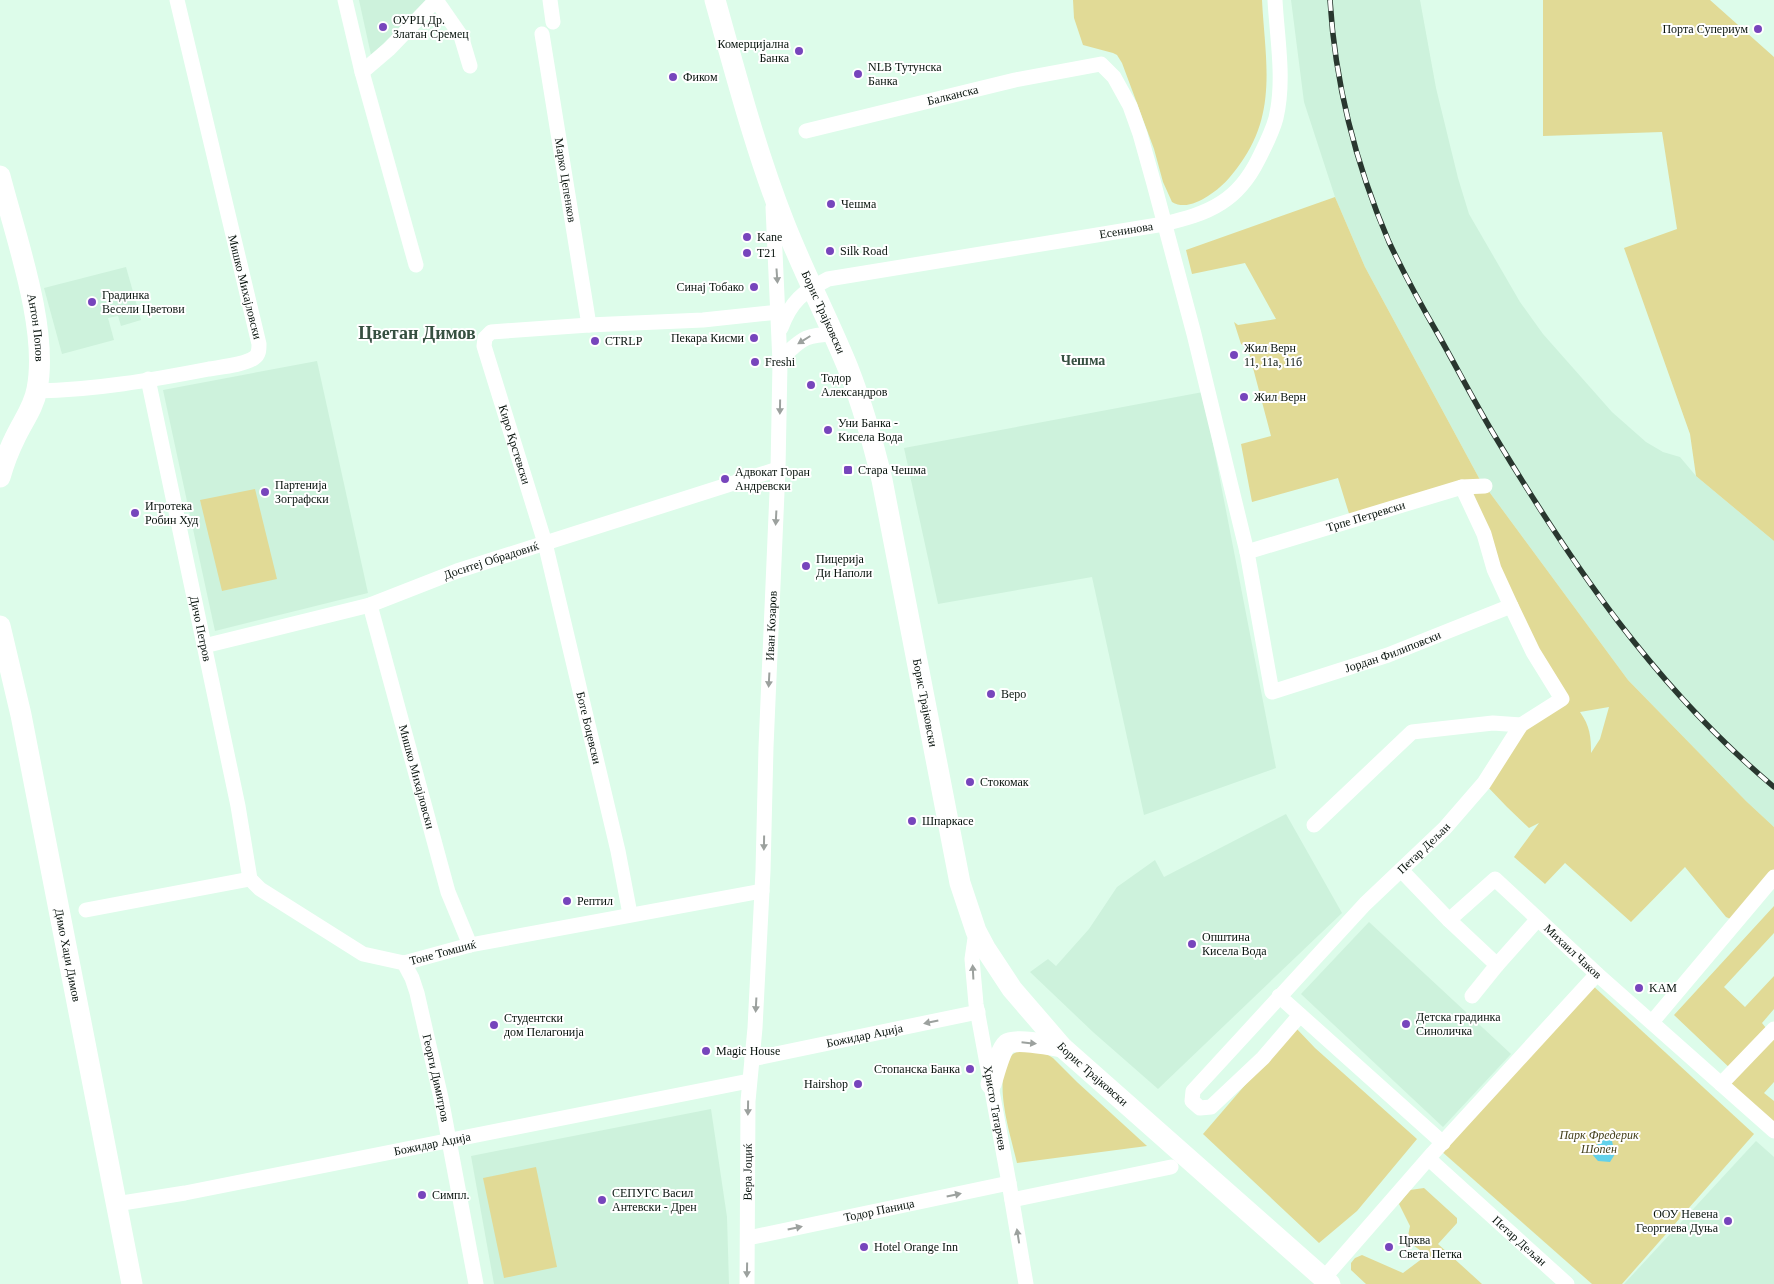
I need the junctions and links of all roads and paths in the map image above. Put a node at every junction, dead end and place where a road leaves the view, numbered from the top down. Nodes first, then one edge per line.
1 (177, 0) edge
2 (345, 0) edge
3 (550, 0) edge
4 (715, 0) edge
5 (1275, 0) edge
6 (553, 22) dead end
7 (542, 34) dead end
8 (470, 66) dead end
9 (362, 72) junction
10 (806, 131) dead end
11 (0, 176) edge
12 (773, 193) junction
13 (1164, 224) junction
14 (416, 265) dead end
15 (812, 287) junction
16 (779, 312) junction
17 (590, 325) junction
18 (779, 332) junction
19 (833, 334) junction
20 (780, 359) junction
21 (148, 379) junction
22 (37, 391) junction
23 (7, 443) edge
24 (778, 469) junction
25 (0, 477) edge
26 (1485, 486) dead end
27 (1462, 487) junction
28 (545, 543) junction
29 (1248, 552) junction
30 (370, 605) junction
31 (1511, 606) junction
32 (0, 626) edge
33 (204, 646) junction
34 (1521, 725) junction
35 (1314, 825) dead end
36 (1401, 870) junction
37 (1774, 878) edge
38 (250, 879) junction
39 (762, 891) junction
40 (86, 910) dead end
41 (630, 914) junction
42 (1449, 920) junction
43 (1537, 920) junction
44 (976, 931) junction
45 (470, 945) junction
46 (404, 963) junction
47 (1497, 965) junction
48 (1597, 974) junction
49 (1280, 996) junction
50 (1472, 996) dead end
51 (978, 1012) junction
52 (1300, 1015) junction
53 (1652, 1022) junction
54 (1774, 1029) edge
55 (1062, 1047) junction
56 (752, 1059) junction
57 (750, 1081) junction
58 (991, 1084) junction
59 (1720, 1084) junction
60 (1774, 1131) edge
61 (449, 1140) junction
62 (1443, 1143) junction
63 (1429, 1159) junction
64 (1171, 1166) dead end
65 (1009, 1183) junction
66 (1012, 1200) junction
67 (116, 1204) junction
68 (748, 1238) junction
69 (1327, 1281) edge
70 (132, 1284) edge
71 (476, 1284) edge
72 (747, 1284) edge
73 (1026, 1284) edge
74 (1567, 1284) edge

1 - 21 street, Мишко Михајловски
2 - 9 street
3 - 6 street
4 - 12 street, Борис Трајковски
5 - 13 street, Есенинова
7 - 17 street, Марко Цепенков
8 - 9 street
9 - 14 street
10 - 13 street, Балканска
11 - 22 street, Антон Попов
12 - 15 street, Борис Трајковски
12 -> 16 street, Иван Козаров
13 - 15 street, Есенинова
13 - 29 street
15 - 18 street
15 - 19 street, Борис Трајковски
16 - 17 street
16 - 18 street, Иван Козаров
17 - 28 street, Киро Крстевски
18 - 20 street, Иван Козаров
19 -> 20 street
19 - 44 street, Борис Трајковски
20 -> 24 street, Иван Козаров
21 - 22 street, Мишко Михајловски
21 - 33 street, Дичо Петров
22 - 23 street, Антон Попов
23 - 25 street, Антон Попов
24 - 28 street, Доситеј Обрадовиќ
24 -> 39 street, Иван Козаров
26 - 27 street, Трпе Петревски
27 - 29 street, Трпе Петревски
27 - 31 street
28 - 30 street, Доситеј Обрадовиќ
28 - 41 street, Боте Боцевски
29 - 31 street, Јордан Филиповски
30 - 33 street, Доситеј Обрадовиќ
30 - 45 street, Мишко Михајловски
31 - 34 street, Петар Дељан
32 - 67 street, Димо Хаџи Димов
33 - 38 street, Дичо Петров
34 - 35 street
34 - 36 street, Петар Дељан
36 - 42 street
36 - 49 street, Петар Дељан
37 - 53 street
38 - 40 street
38 - 46 street, Тоне Томшиќ
39 - 41 street, Тоне Томшиќ
39 -> 56 street, Иван Козаров
41 - 45 street, Тоне Томшиќ
42 - 43 street, Михаил Чаков
42 - 47 street
43 - 47 street
43 - 48 street, Михаил Чаков
51 -> 44 street, Христо Татарчев
44 - 55 street, Борис Трајковски
45 - 46 street, Тоне Томшиќ
46 - 61 street, Георги Димитров
47 - 50 street
48 - 53 street, Михаил Чаков
48 - 62 street
49 - 52 street
49 - 52 street, Петар Дељан
51 -> 56 street, Божидар Аџија
51 - 58 street, Христо Татарчев
52 - 62 street
53 - 59 street, Михаил Чаков
54 - 59 street
58 -> 55 street
55 - 69 street, Борис Трајковски
56 - 57 street, Вера Јоциќ
57 - 61 street, Божидар Аџија
57 -> 68 street, Вера Јоциќ
58 - 65 street, Христо Татарчев
59 - 60 street, Михаил Чаков
61 - 67 street, Божидар Аџија
61 - 71 street, Георги Димитров
62 - 63 street
63 - 69 street
63 - 74 street, Петар Дељан
64 - 66 street
65 - 66 street, Христо Татарчев
68 -> 65 street, Тодор Паница
73 -> 66 street, Христо Татарчев
67 - 70 street, Димо Хаџи Димов
68 -> 72 street, Вера Јоциќ

